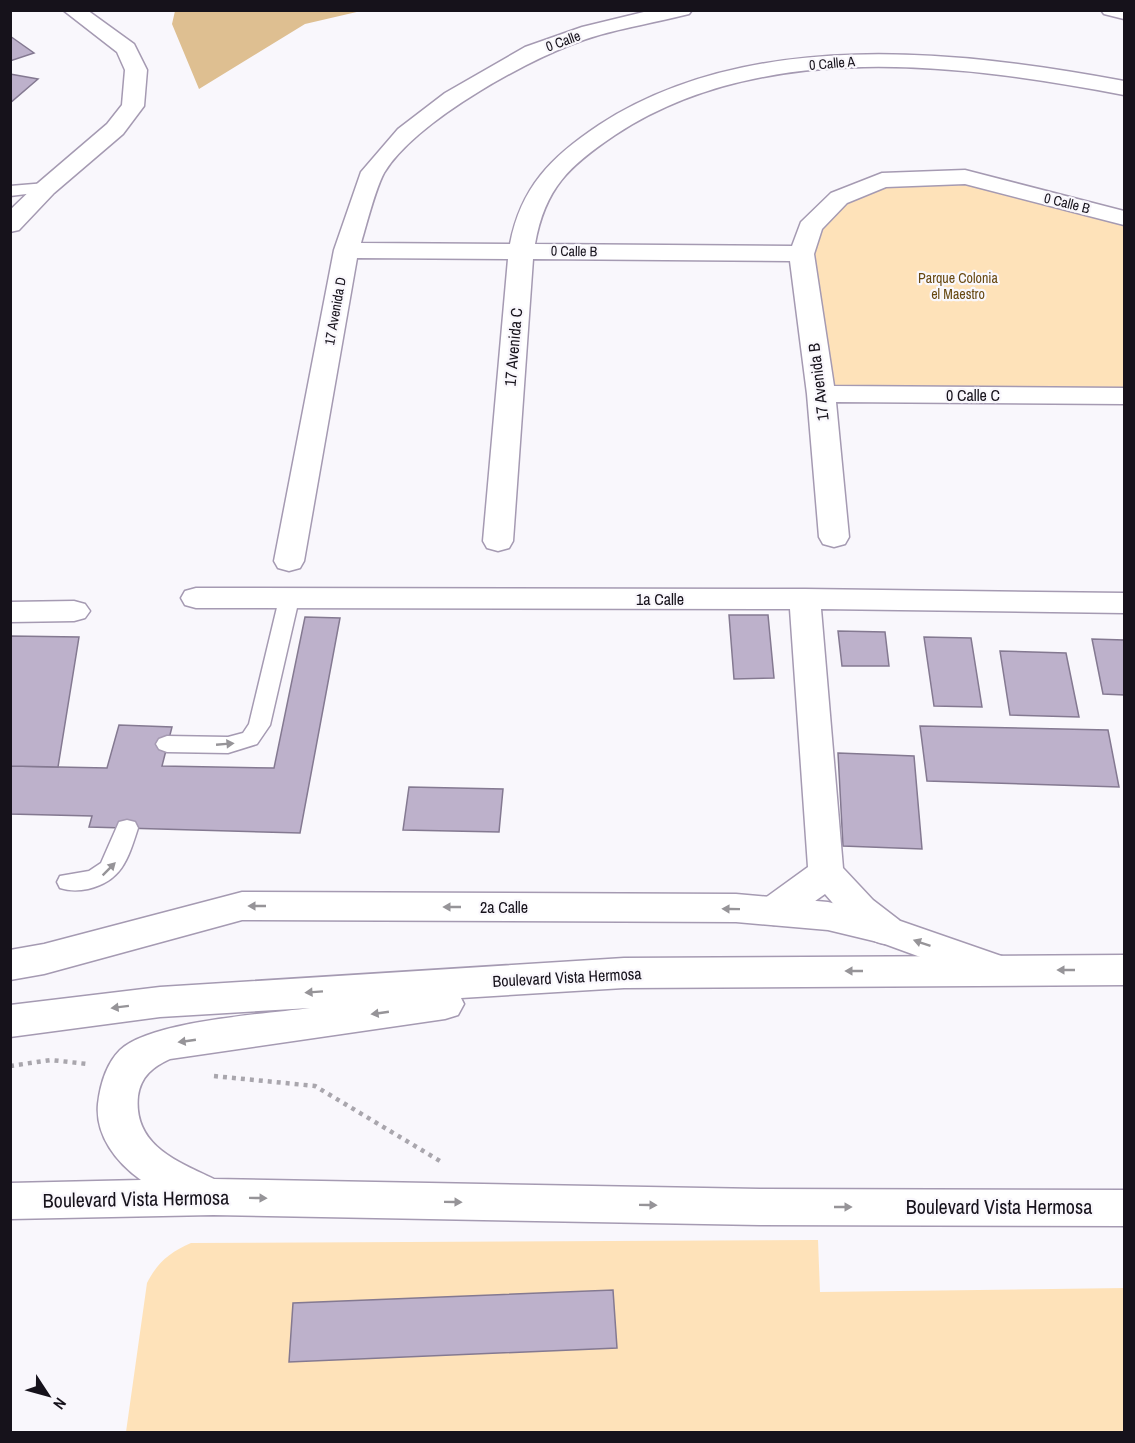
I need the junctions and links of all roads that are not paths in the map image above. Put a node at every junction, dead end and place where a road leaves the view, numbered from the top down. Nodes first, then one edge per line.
1 (73, 10) edge
2 (682, 10) edge
3 (1111, 10) edge
4 (1125, 14) edge
5 (1125, 88) edge
6 (453, 98) joint
7 (561, 163) joint
8 (46, 188) junction
9 (10, 191) edge
10 (1125, 218) edge
11 (15, 220) edge
12 (810, 227) joint
13 (346, 250) junction
14 (521, 250) junction
15 (802, 254) junction
16 (821, 394) junction
17 (1125, 396) edge
18 (834, 537) dead end
19 (498, 541) dead end
20 (289, 561) dead end
21 (196, 598) dead end
22 (289, 599) junction
23 (805, 599) junction
24 (1125, 603) edge
25 (74, 611) dead end
26 (10, 612) edge
27 (167, 744) dead end
28 (127, 828) dead end
29 (826, 872) junction
30 (68, 882) dead end
31 (774, 910) junction
32 (886, 930) junction
33 (10, 965) edge
34 (997, 970) junction
35 (1125, 970) edge
36 (624, 973) junction
37 (10, 1022) edge
38 (213, 1197) junction
39 (10, 1202) edge
40 (1125, 1208) edge

1 - 8 street
2 - 6 street, 0 Calle
3 - 4 street
5 - 7 street, 0 Calle A
6 - 13 street, 17 Avenida D
7 - 14 street, 17 Avenida C
8 - 9 lane
8 - 11 street
10 - 12 street, 0 Calle B
12 - 15 street, 17 Avenida B
13 - 14 street, 0 Calle B
13 - 20 street, 17 Avenida D
14 - 15 street, 0 Calle B
14 - 19 street, 17 Avenida C
15 - 16 street, 17 Avenida B
16 - 17 street, 0 Calle C
16 - 18 street, 17 Avenida B
21 - 22 street, 1a Calle
22 - 23 street, 1a Calle
27 -> 22 lane
23 - 24 street, 1a Calle
23 - 29 street
25 - 26 street
30 -> 28 lane
29 - 31 street
29 - 32 street
31 - 32 street, 2a Calle
31 -> 33 street, 2a Calle
34 -> 32 street, 2a Calle
35 -> 34 street, Boulevard Vista Hermosa
34 -> 36 street, Boulevard Vista Hermosa
36 -> 37 street, Boulevard Vista Hermosa
36 -> 38 street
38 - 39 street, Boulevard Vista Hermosa
38 -> 40 street, Boulevard Vista Hermosa

